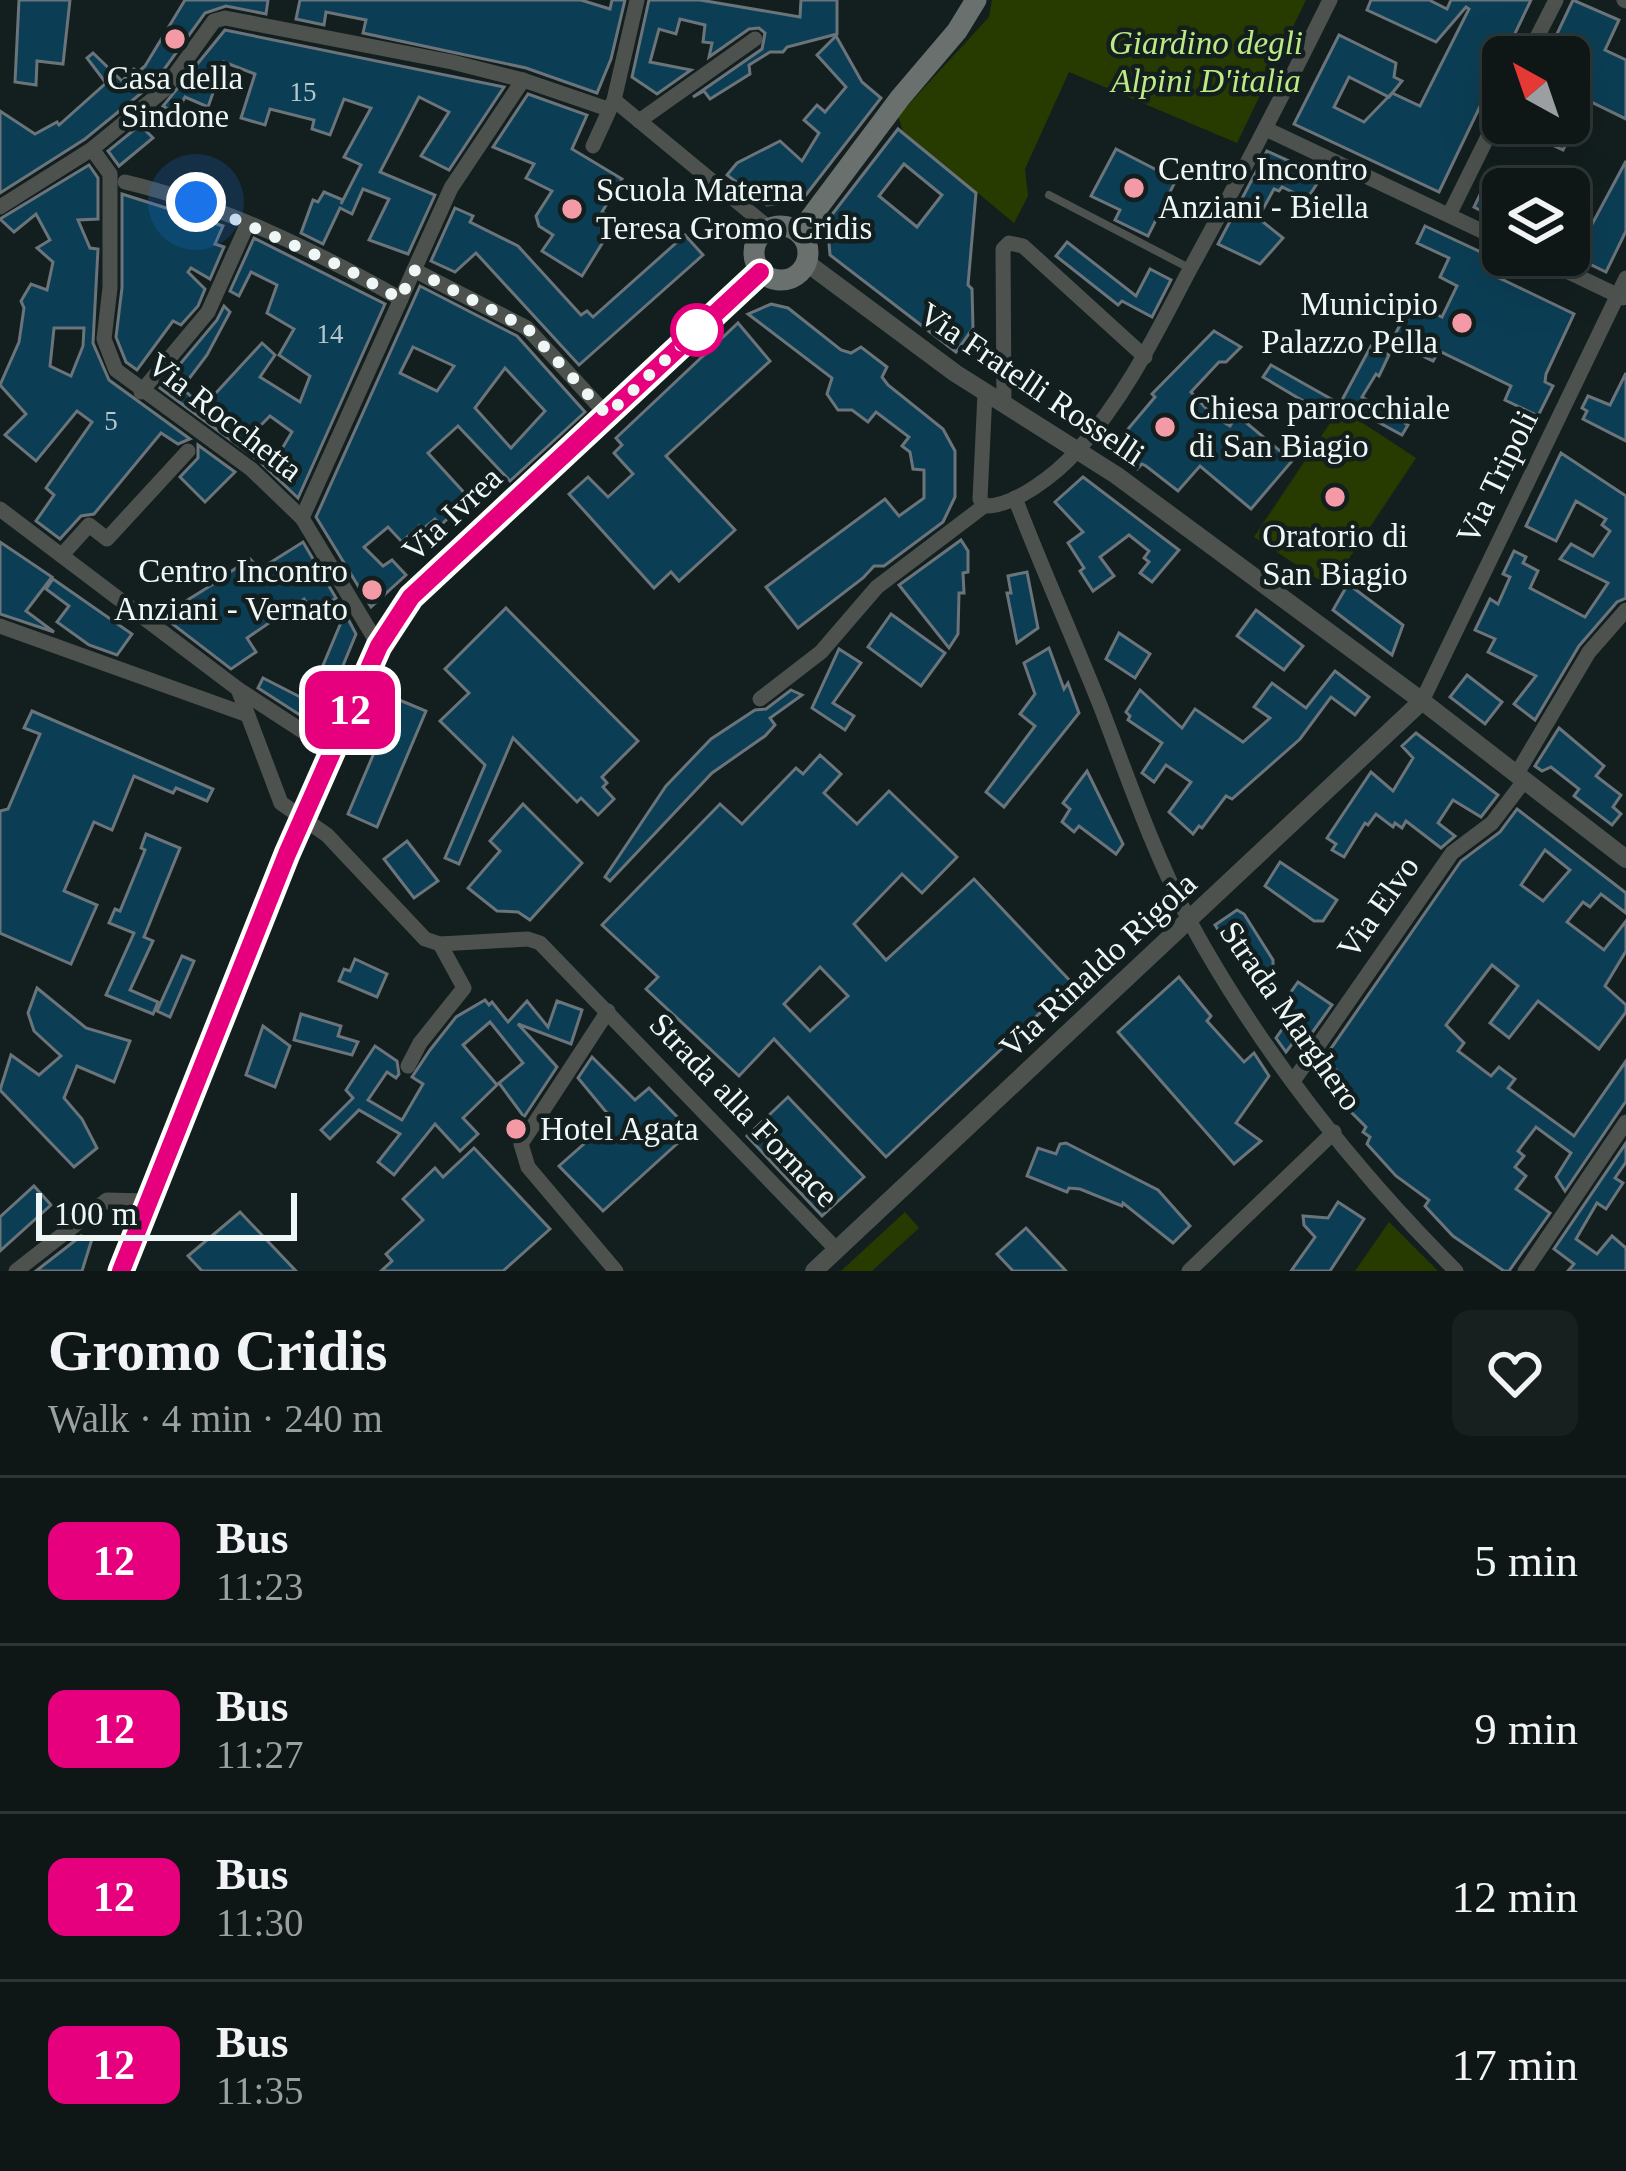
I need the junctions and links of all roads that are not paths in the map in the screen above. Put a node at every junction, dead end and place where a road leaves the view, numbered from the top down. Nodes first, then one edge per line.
1 (637, 0) edge
2 (976, 0) edge
3 (1330, 0) edge
4 (1556, 0) edge
5 (1538, 36) edge
6 (755, 39) dead end
7 (524, 80) junction
8 (611, 104) junction
9 (639, 121) junction
10 (1266, 129) junction
11 (1484, 144) edge
12 (592, 146) dead end
13 (92, 149) junction
14 (125, 182) dead end
15 (1049, 195) dead end
16 (0, 207) edge
17 (1449, 215) junction
18 (248, 224) junction
19 (770, 228) junction
20 (1482, 231) edge
21 (800, 233) junction
22 (807, 262) junction
23 (1190, 269) junction
24 (414, 270) junction
25 (760, 272) junction
26 (1576, 276) edge
27 (1626, 278) edge
28 (1622, 298) edge
29 (400, 299) junction
30 (1145, 356) junction
31 (141, 392) junction
32 (985, 393) junction
33 (1004, 405) junction
34 (607, 415) junction
35 (196, 442) junction
36 (1077, 452) junction
37 (1015, 498) junction
38 (984, 506) junction
39 (0, 508) edge
40 (302, 518) junction
41 (62, 555) junction
42 (1626, 610) edge
43 (0, 626) edge
44 (379, 646) junction
45 (238, 689) junction
46 (760, 698) dead end
47 (1422, 701) junction
48 (245, 714) junction
49 (292, 728) junction
50 (253, 732) junction
51 (333, 751) junction
52 (1520, 778) junction
53 (303, 819) junction
54 (1626, 859) edge
55 (1190, 921) junction
56 (440, 944) junction
57 (608, 1011) junction
58 (408, 1066) dead end
59 (1294, 1080) junction
60 (1626, 1122) edge
61 (1334, 1132) junction
62 (146, 1201) junction
63 (837, 1250) junction
64 (16, 1271) edge
65 (121, 1271) edge
66 (616, 1271) edge
67 (814, 1271) edge
68 (1190, 1271) edge
69 (1456, 1271) edge
70 (1525, 1271) edge

1 - 8 street
2 - 21 main road
3 - 10 street
4 - 5 street
6 - 9 street
7 - 8 street
7 - 13 street
7 - 24 street
8 - 9 street
8 - 12 street
9 - 19 street
10 - 17 street
10 - 23 street
11 - 17 street
13 - 16 street
13 - 31 street, Via Rocchetta
14 - 18 street
15 - 23 lane
17 - 20 street
18 - 29 street
18 - 31 street
19 - 21 main road
19 - 25 main road
21 - 22 main road
22 - 25 main road
22 - 32 street, Via Fratelli Rosselli
23 - 30 street
24 - 29 street
24 - 34 street
25 - 34 main road, Via Ivrea
26 - 28 street
27 - 28 street, Via Tripoli
28 - 47 street, Via Tripoli
29 - 40 street
30 - 33 street
30 - 36 street
31 - 35 street, Via Rocchetta
32 - 33 street, Via Fratelli Rosselli
32 - 38 street
33 - 36 street, Via Fratelli Rosselli
34 - 44 main road, Via Ivrea
35 - 40 street, Via Rocchetta
35 - 41 street
36 - 37 street
36 - 47 street, Via Fratelli Rosselli
37 - 38 street
37 - 55 street, Strada Marghero
38 - 46 street
39 - 41 street
40 - 44 street, Via Rocchetta
41 - 45 street
42 - 52 street, Via Elvo
43 - 48 street
44 - 51 main road, Via Ivrea
45 - 48 street
45 - 49 street
47 - 52 street, Via Fratelli Rosselli
47 - 55 street, Via Rinaldo Rigola
48 - 50 street
49 - 50 street
49 - 51 street
50 - 53 street
51 - 53 main road, Via Ivrea
52 - 54 street, Via Fratelli Rosselli
52 - 59 street, Via Elvo
53 - 56 street
53 - 62 main road, Via Ivrea
55 - 59 street, Strada Marghero
55 - 63 street, Via Rinaldo Rigola
56 - 57 street, Strada alla Fornace
56 - 58 street
57 - 63 street, Strada alla Fornace
57 - 66 street, Strada alla Fornace
59 - 61 street, Strada Marghero
60 - 70 street
61 - 68 street
61 - 69 street, Strada Marghero
62 - 64 street
62 - 65 main road, Via Ivrea
63 - 67 street, Via Rinaldo Rigola

